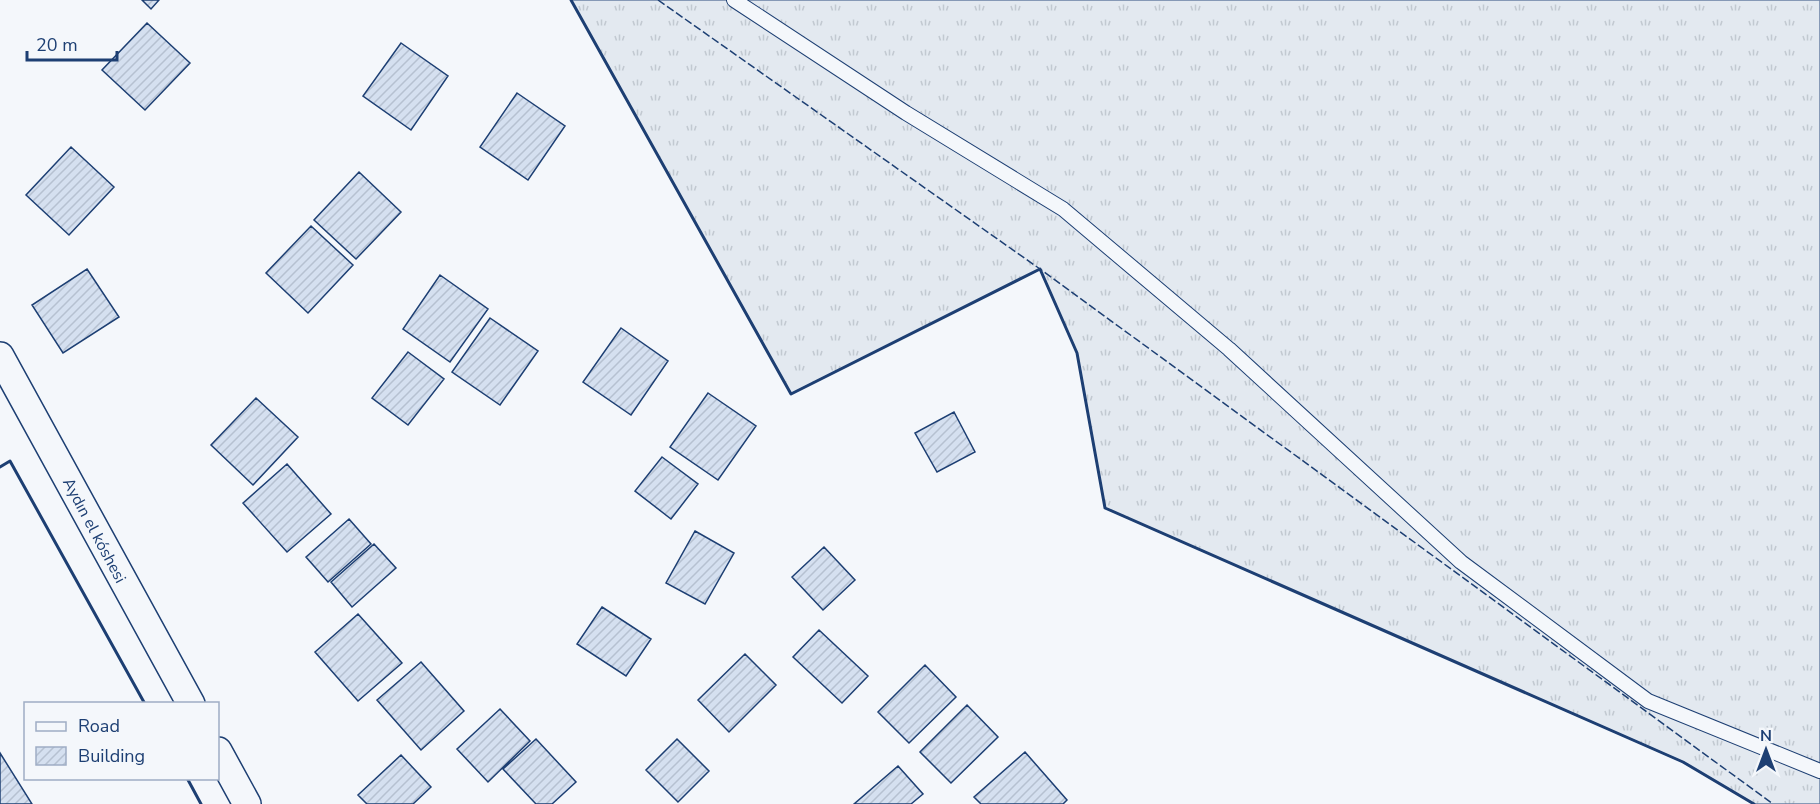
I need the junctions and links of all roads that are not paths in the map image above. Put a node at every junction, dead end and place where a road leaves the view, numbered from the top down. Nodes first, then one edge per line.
1 (734, 0) edge
2 (0, 356) edge
3 (190, 702) edge
4 (219, 753) edge
5 (1820, 771) edge
6 (248, 804) edge

1 - 5 lane
2 - 3 street, Aydın el kóshesi
4 - 6 street

